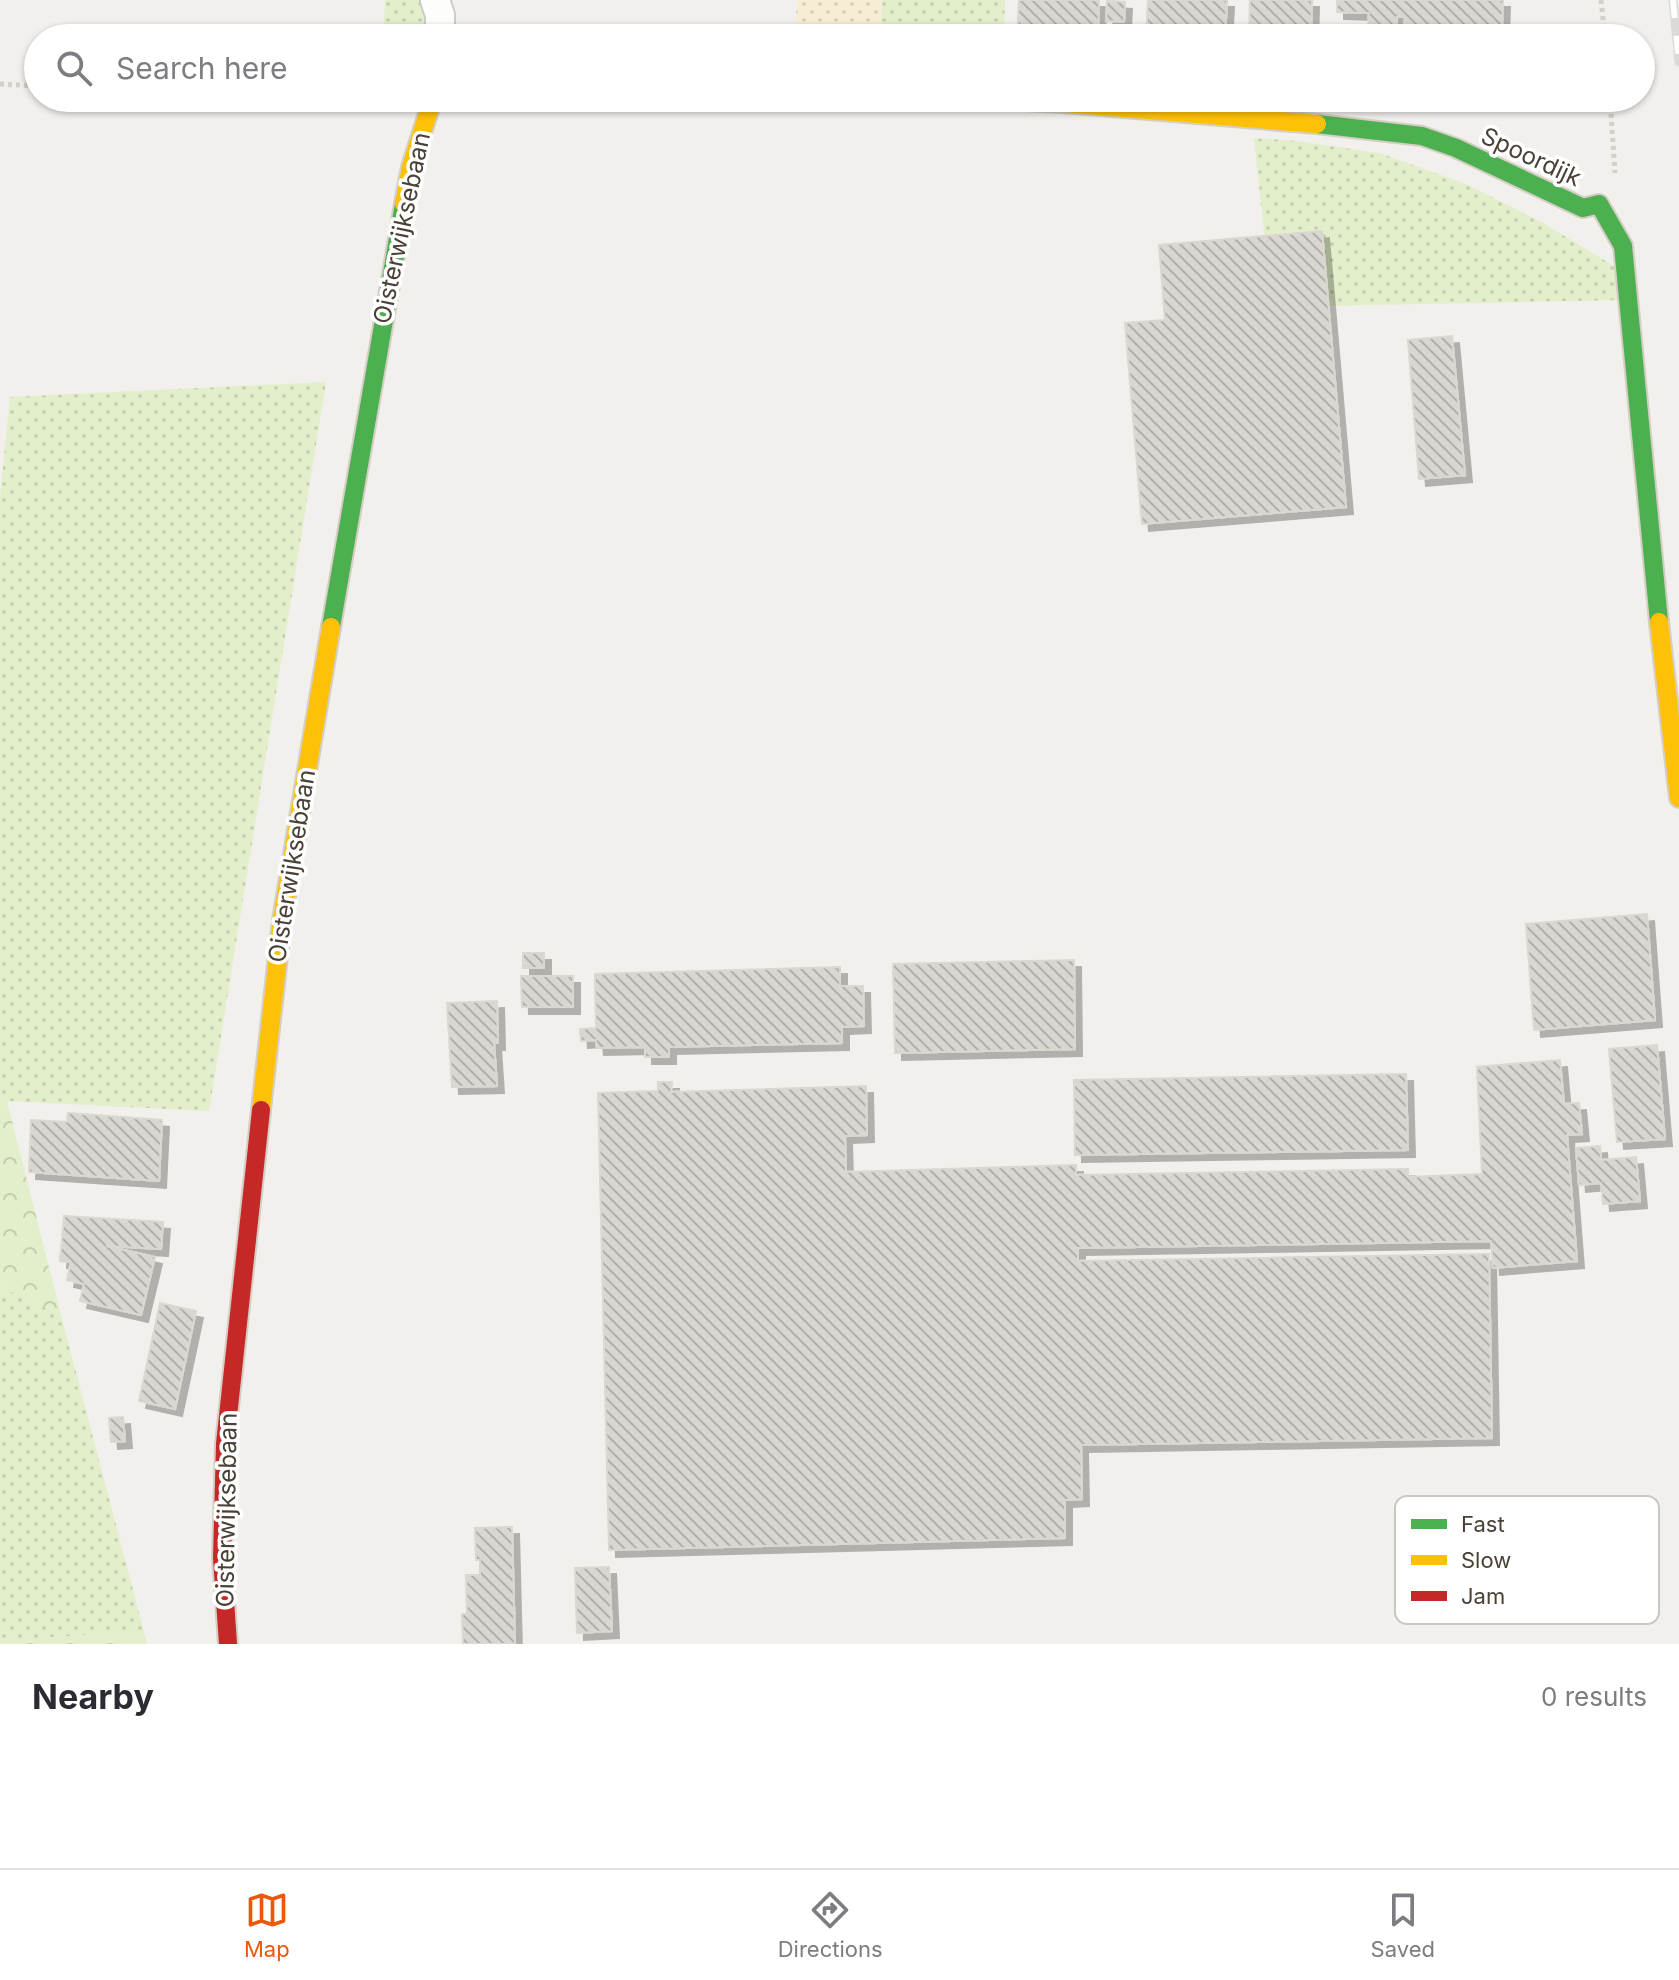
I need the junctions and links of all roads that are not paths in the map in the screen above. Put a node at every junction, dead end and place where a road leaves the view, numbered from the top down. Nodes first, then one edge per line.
1 (435, 0) edge
2 (440, 24) edge
3 (429, 112) edge
4 (1173, 112) edge
5 (1679, 798) edge
6 (228, 1644) edge

1 - 2 street
3 - 6 street, Oisterwijksebaan
4 - 5 street, Spoordijk

